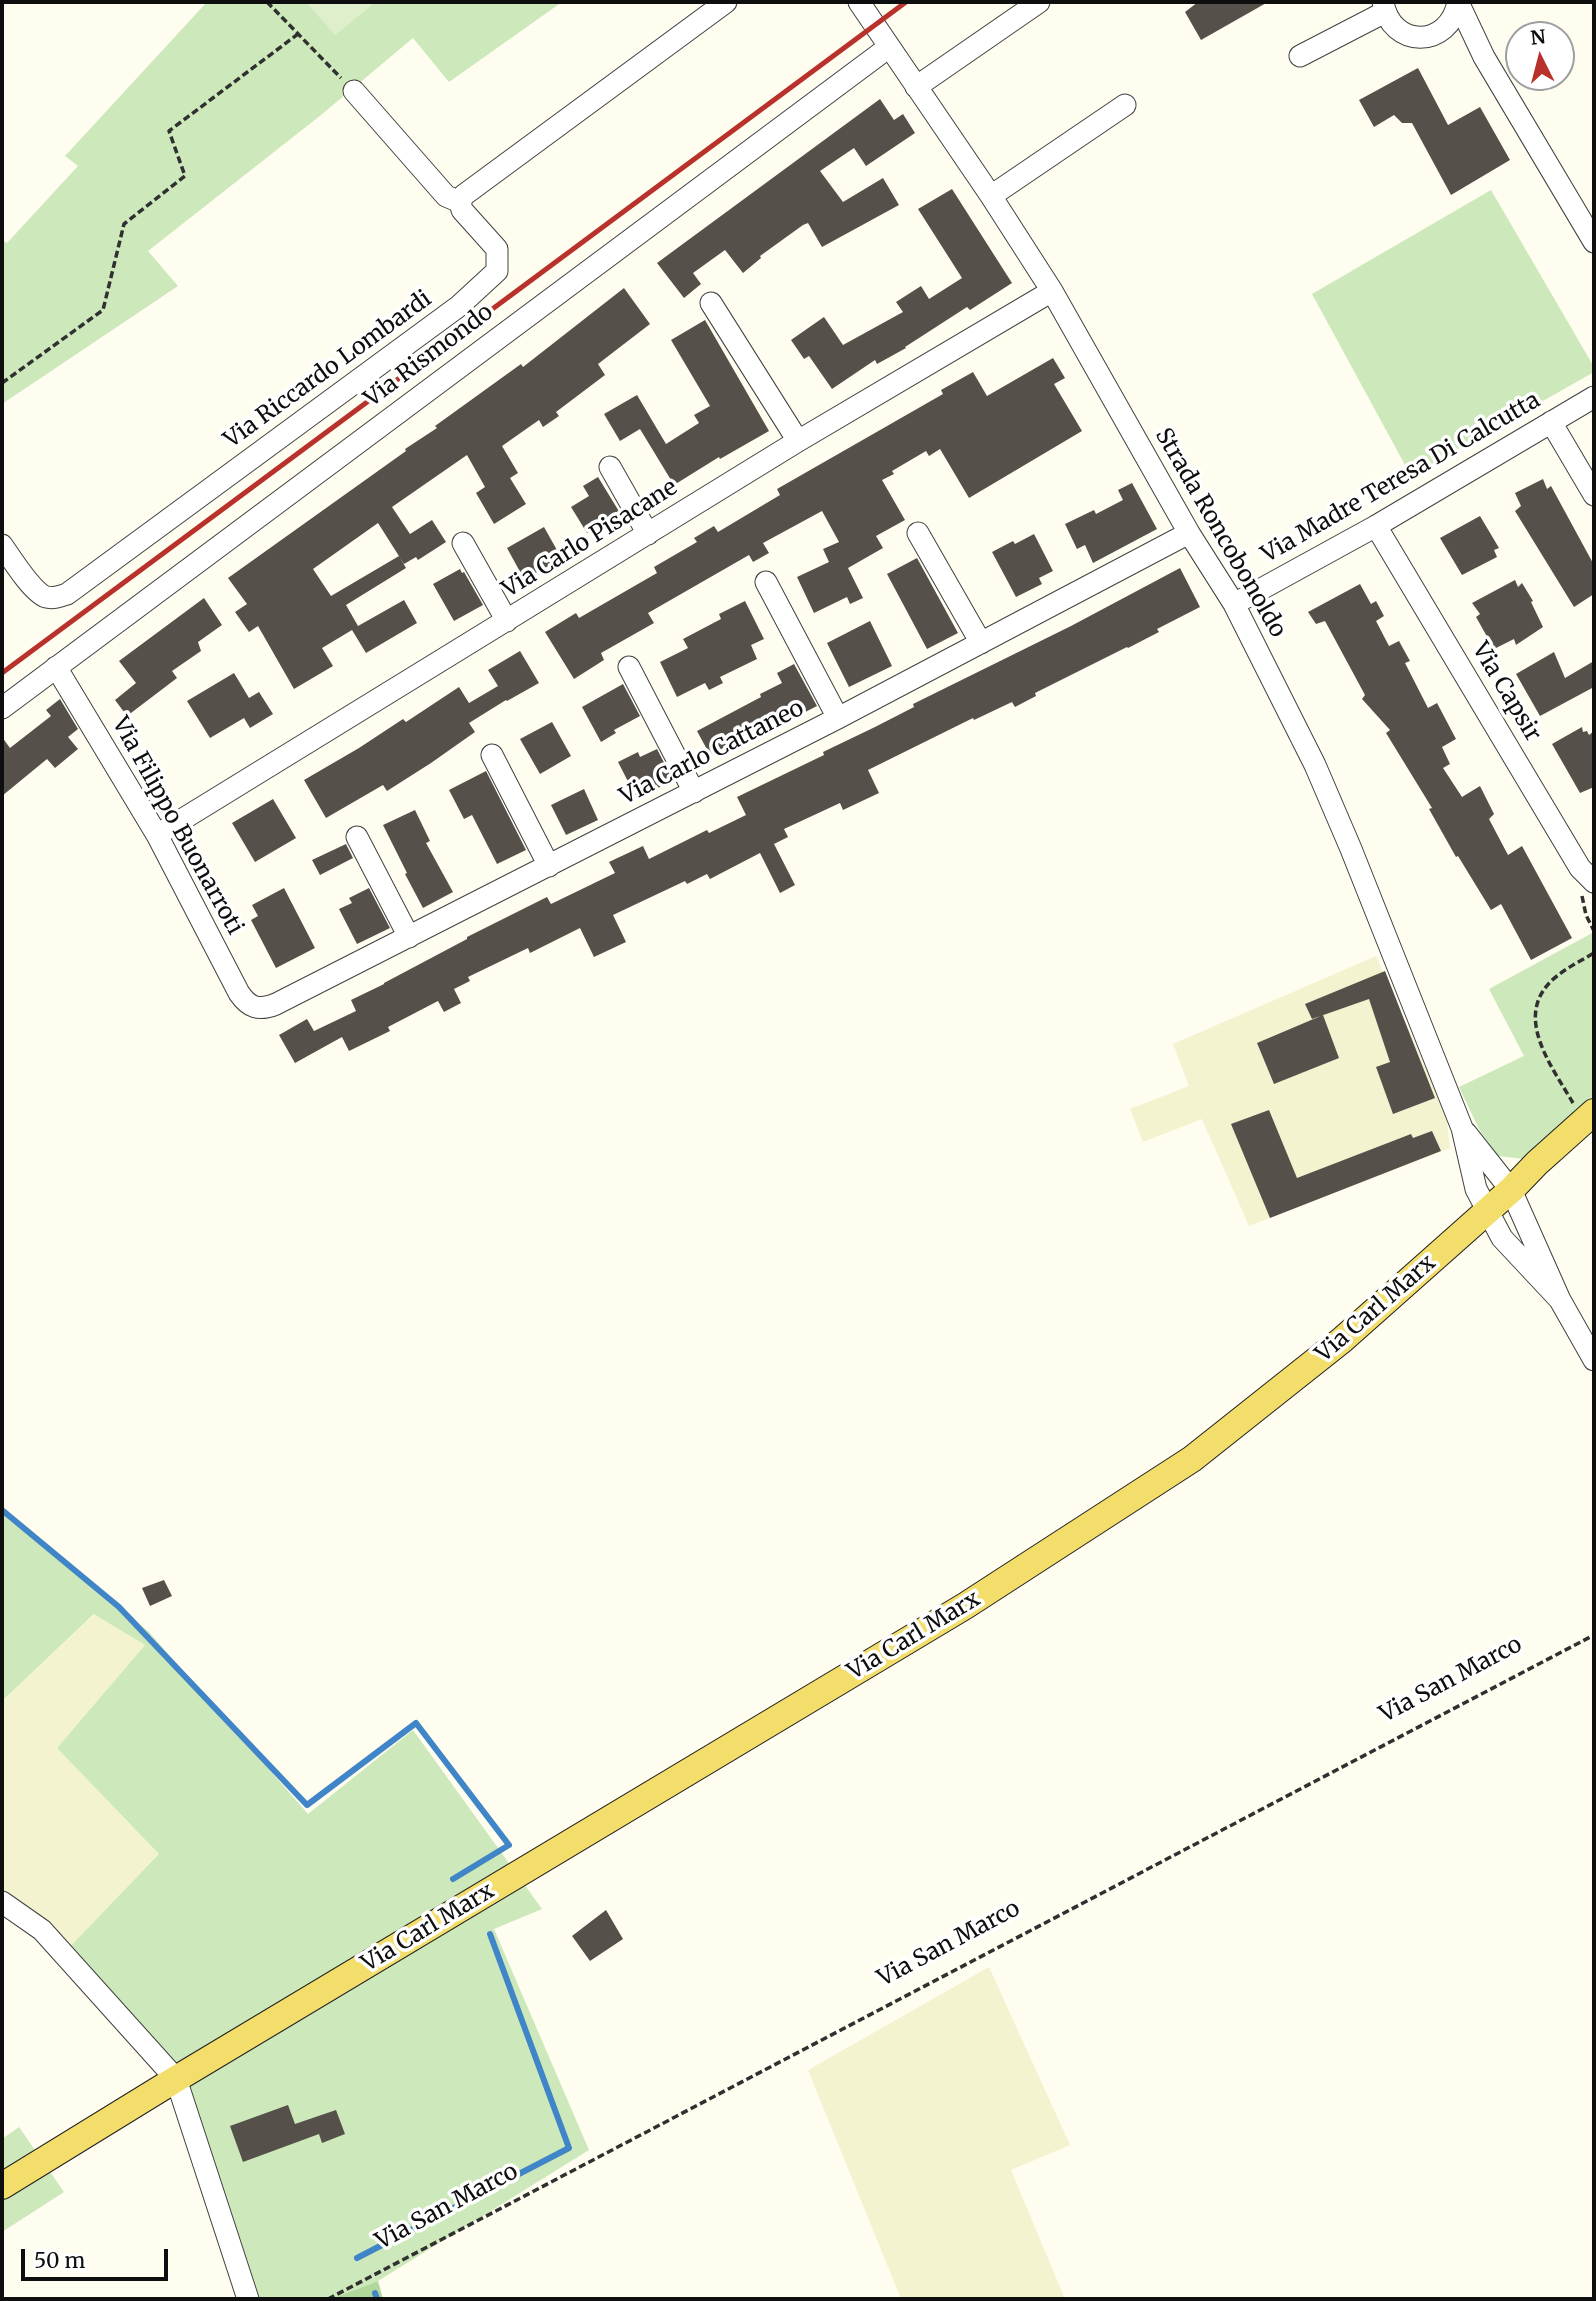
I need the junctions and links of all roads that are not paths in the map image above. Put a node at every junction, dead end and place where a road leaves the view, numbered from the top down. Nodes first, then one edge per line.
1 (726, 2) edge
2 (859, 2) edge
3 (1039, 2) edge
4 (1458, 2) edge
5 (1384, 7) edge
6 (1437, 34) junction
7 (889, 47) junction
8 (1300, 56) dead end
9 (1484, 57) junction
10 (916, 87) junction
11 (354, 91) road end
12 (1125, 104) dead end
13 (991, 196) junction
14 (460, 202) junction
15 (1594, 242) edge
16 (1052, 291) junction
17 (711, 303) dead end
18 (1594, 397) edge
19 (1551, 422) junction
20 (798, 441) junction
21 (610, 467) dead end
22 (1594, 495) edge
23 (1376, 526) junction
24 (918, 533) dead end
25 (1189, 533) junction
26 (648, 534) junction
27 (463, 543) dead end
28 (2, 545) edge
29 (766, 582) dead end
30 (1234, 604) junction
31 (508, 621) junction
32 (981, 643) junction
33 (56, 667) junction
34 (629, 667) dead end
35 (2, 708) edge
36 (838, 718) junction
37 (492, 755) dead end
38 (694, 792) junction
39 (157, 835) junction
40 (357, 836) dead end
41 (549, 866) junction
42 (1592, 880) edge
43 (409, 937) junction
44 (255, 1008) joint
45 (1585, 1110) edge
46 (1462, 1128) junction
47 (1511, 1190) junction
48 (1487, 1211) junction
49 (1560, 1300) junction
50 (1594, 1360) edge
51 (2, 1902) edge
52 (176, 2079) junction
53 (2, 2186) edge
54 (248, 2299) edge

1 - 14 street
2 - 7 street, Strada Roncobonoldo
3 - 10 street
4 - 6 street
4 - 9 street
5 - 6 street
5 - 8 street
6 - 9 street
7 - 10 street, Strada Roncobonoldo
7 - 33 street, Via Rismondo
9 - 15 street
10 - 13 street, Strada Roncobonoldo
11 - 14 street, Via Riccardo Lombardi
12 - 13 street
13 - 16 street, Strada Roncobonoldo
14 - 28 street, Via Riccardo Lombardi
16 - 20 street, Via Carlo Pisacane
16 - 25 street, Strada Roncobonoldo
17 - 20 street
18 - 19 street, Via Madre Teresa Di Calcutta
19 - 22 street
19 - 23 street, Via Madre Teresa Di Calcutta
20 - 26 street, Via Carlo Pisacane
21 - 26 street
23 - 30 street, Via Madre Teresa Di Calcutta
23 - 42 street, Via Capsir
24 - 32 street
25 - 30 street, Strada Roncobonoldo
25 - 32 street, Via Carlo Cattaneo
26 - 31 street, Via Carlo Pisacane
27 - 31 street
29 - 36 street
30 - 46 street, Strada Roncobonoldo
31 - 39 street, Via Carlo Pisacane
32 - 36 street, Via Carlo Cattaneo
33 - 35 street, Via Rismondo
33 - 39 street, Via Filippo Buonarroti
34 - 38 street
36 - 38 street, Via Carlo Cattaneo
37 - 41 street
38 - 41 street, Via Carlo Cattaneo
39 - 44 street, Via Filippo Buonarroti
40 - 43 street
41 - 43 street, Via Carlo Cattaneo
43 - 44 street, Via Carlo Cattaneo
45 - 47 main road, Via Carl Marx
46 - 47 street, Strada Roncobonoldo
46 - 48 street, Strada Roncobonoldo
47 - 48 main road, Via Carl Marx
47 - 49 street, Strada Roncobonoldo
48 - 49 street, Strada Roncobonoldo
48 - 52 main road, Via Carl Marx
49 - 50 street, Strada Roncobonoldo
51 - 52 street
52 - 53 main road, Via Carl Marx
52 - 54 street

